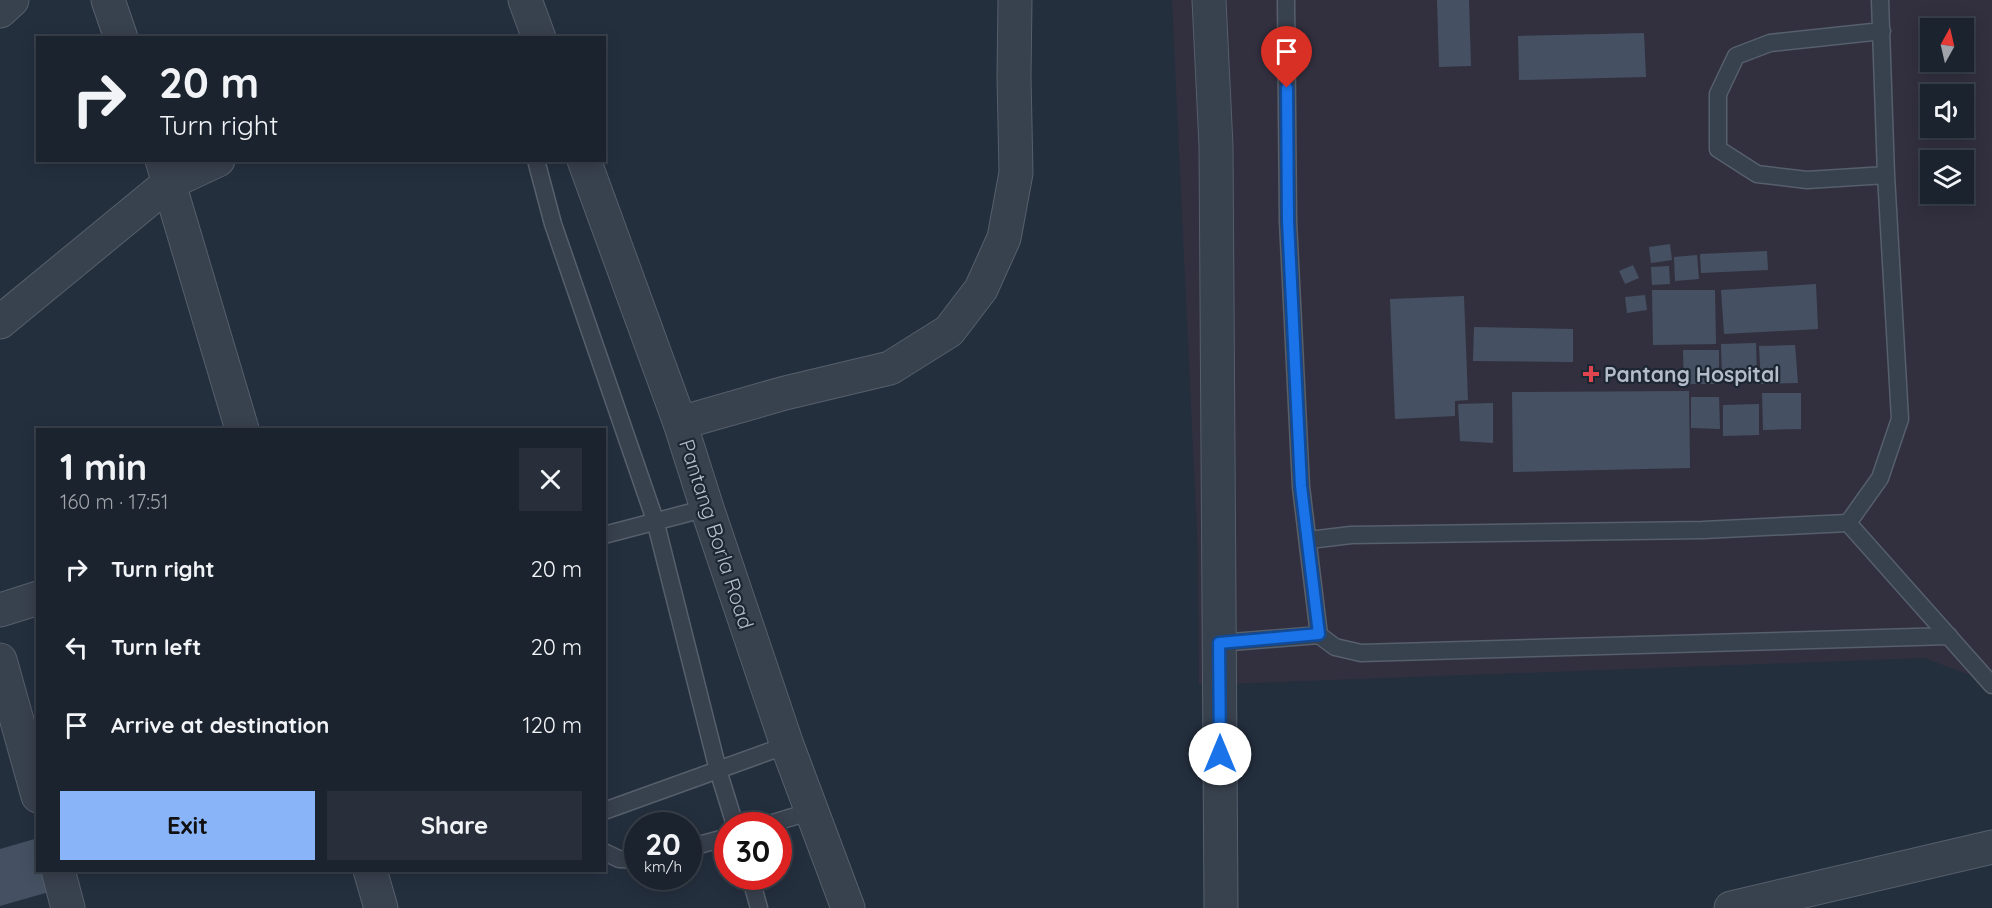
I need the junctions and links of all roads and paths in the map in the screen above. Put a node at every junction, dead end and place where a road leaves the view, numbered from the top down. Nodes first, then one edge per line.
1 (12, 0) edge
2 (108, 0) edge
3 (525, 0) edge
4 (1015, 0) edge
5 (1209, 0) edge
6 (1286, 0) edge
7 (1880, 0) edge
8 (0, 11) edge
9 (1882, 31) junction
10 (120, 36) edge
11 (538, 36) edge
12 (209, 162) edge
13 (537, 162) edge
14 (585, 162) edge
15 (166, 172) edge
16 (1886, 175) junction
17 (0, 322) edge
18 (680, 423) junction
19 (242, 428) edge
20 (707, 508) junction
21 (655, 520) junction
22 (1848, 523) junction
23 (606, 534) edge
24 (1309, 540) junction
25 (36, 599) edge
26 (0, 610) edge
27 (1319, 634) junction
28 (1949, 636) junction
29 (1219, 643) junction
30 (0, 660) edge
31 (1992, 685) edge
32 (788, 745) junction
33 (718, 770) junction
34 (36, 789) edge
35 (606, 809) edge
36 (812, 811) junction
37 (731, 812) edge
38 (792, 817) edge
39 (1992, 847) edge
40 (606, 853) edge
41 (624, 859) edge
42 (59, 872) edge
43 (371, 872) edge
44 (754, 890) edge
45 (1737, 907) edge
46 (68, 908) edge
47 (381, 908) edge
48 (759, 908) edge
49 (848, 908) edge
50 (1221, 908) edge

1 - 8 street
2 - 10 street
3 - 11 street
4 - 18 street
5 - 29 street
6 - 24 lane
7 - 9 lane
9 - 16 lane
9 - 16 lane
12 - 15 street
13 - 21 lane
14 - 18 street, Pantang Borla Road
15 - 17 street
15 - 19 street
16 - 22 lane
18 - 20 street, Pantang Borla Road
20 - 21 lane
20 - 32 street, Pantang Borla Road
21 - 23 lane
21 - 33 lane
22 - 24 lane
22 - 28 lane
24 - 27 lane
25 - 26 street
27 - 28 lane
27 - 29 lane
28 - 31 lane
29 - 50 street
30 - 34 street
32 - 33 lane
32 - 36 street, Pantang Borla Road
33 - 35 lane
33 - 37 lane
36 - 38 lane
36 - 49 street, Pantang Borla Road
39 - 45 street
40 - 41 lane
42 - 46 street
43 - 47 street
44 - 48 lane

